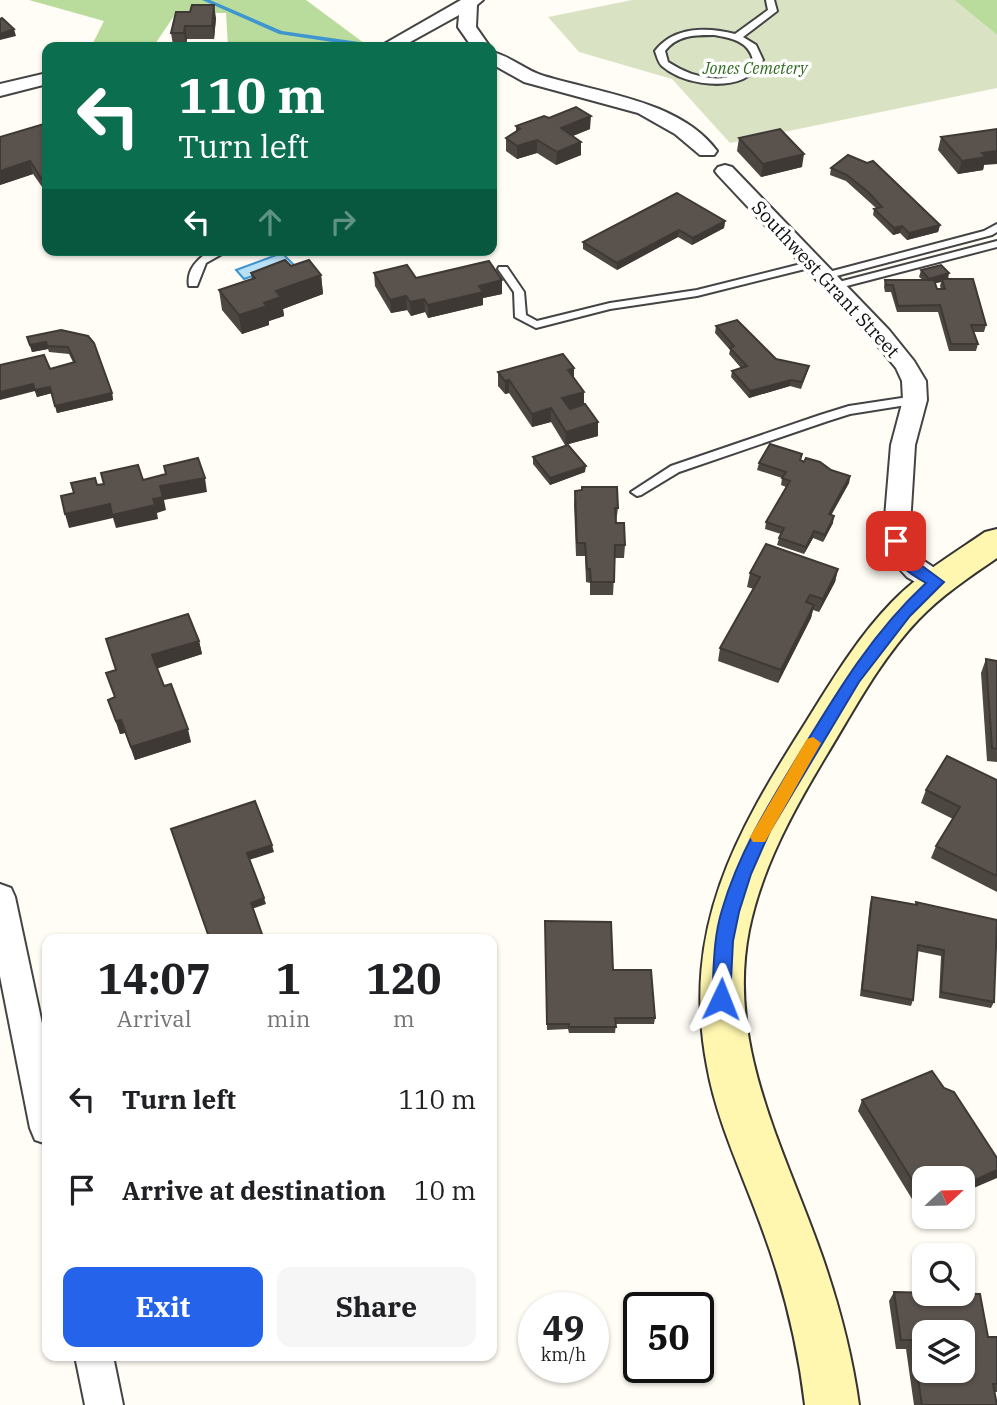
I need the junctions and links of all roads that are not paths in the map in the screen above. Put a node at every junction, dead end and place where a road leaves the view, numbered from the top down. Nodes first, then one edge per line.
1 (770, 0) edge
2 (472, 1) edge
3 (737, 37) junction
4 (397, 42) edge
5 (478, 42) edge
6 (497, 60) edge
7 (42, 80) edge
8 (0, 90) edge
9 (707, 151) dead end
10 (725, 171) dead end
11 (997, 227) edge
12 (997, 244) edge
13 (206, 256) edge
14 (503, 269) dead end
15 (824, 275) junction
16 (193, 284) dead end
17 (915, 400) junction
18 (637, 492) dead end
19 (997, 541) edge
20 (936, 582) junction
21 (0, 897) edge
22 (42, 1103) edge
23 (95, 1361) edge
24 (104, 1405) edge
25 (832, 1405) edge

1 - 3 lane
2 - 4 street
2 - 5 street
3 - 3 lane
6 - 9 street
7 - 8 street
10 - 15 street, Southwest Grant Street
11 - 15 lane
12 - 15 lane
13 - 16 lane
14 - 15 lane
15 - 17 street, Southwest Grant Street
17 - 18 lane
17 - 20 street
19 - 20 main road
20 - 25 main road
21 - 22 street
23 - 24 street

